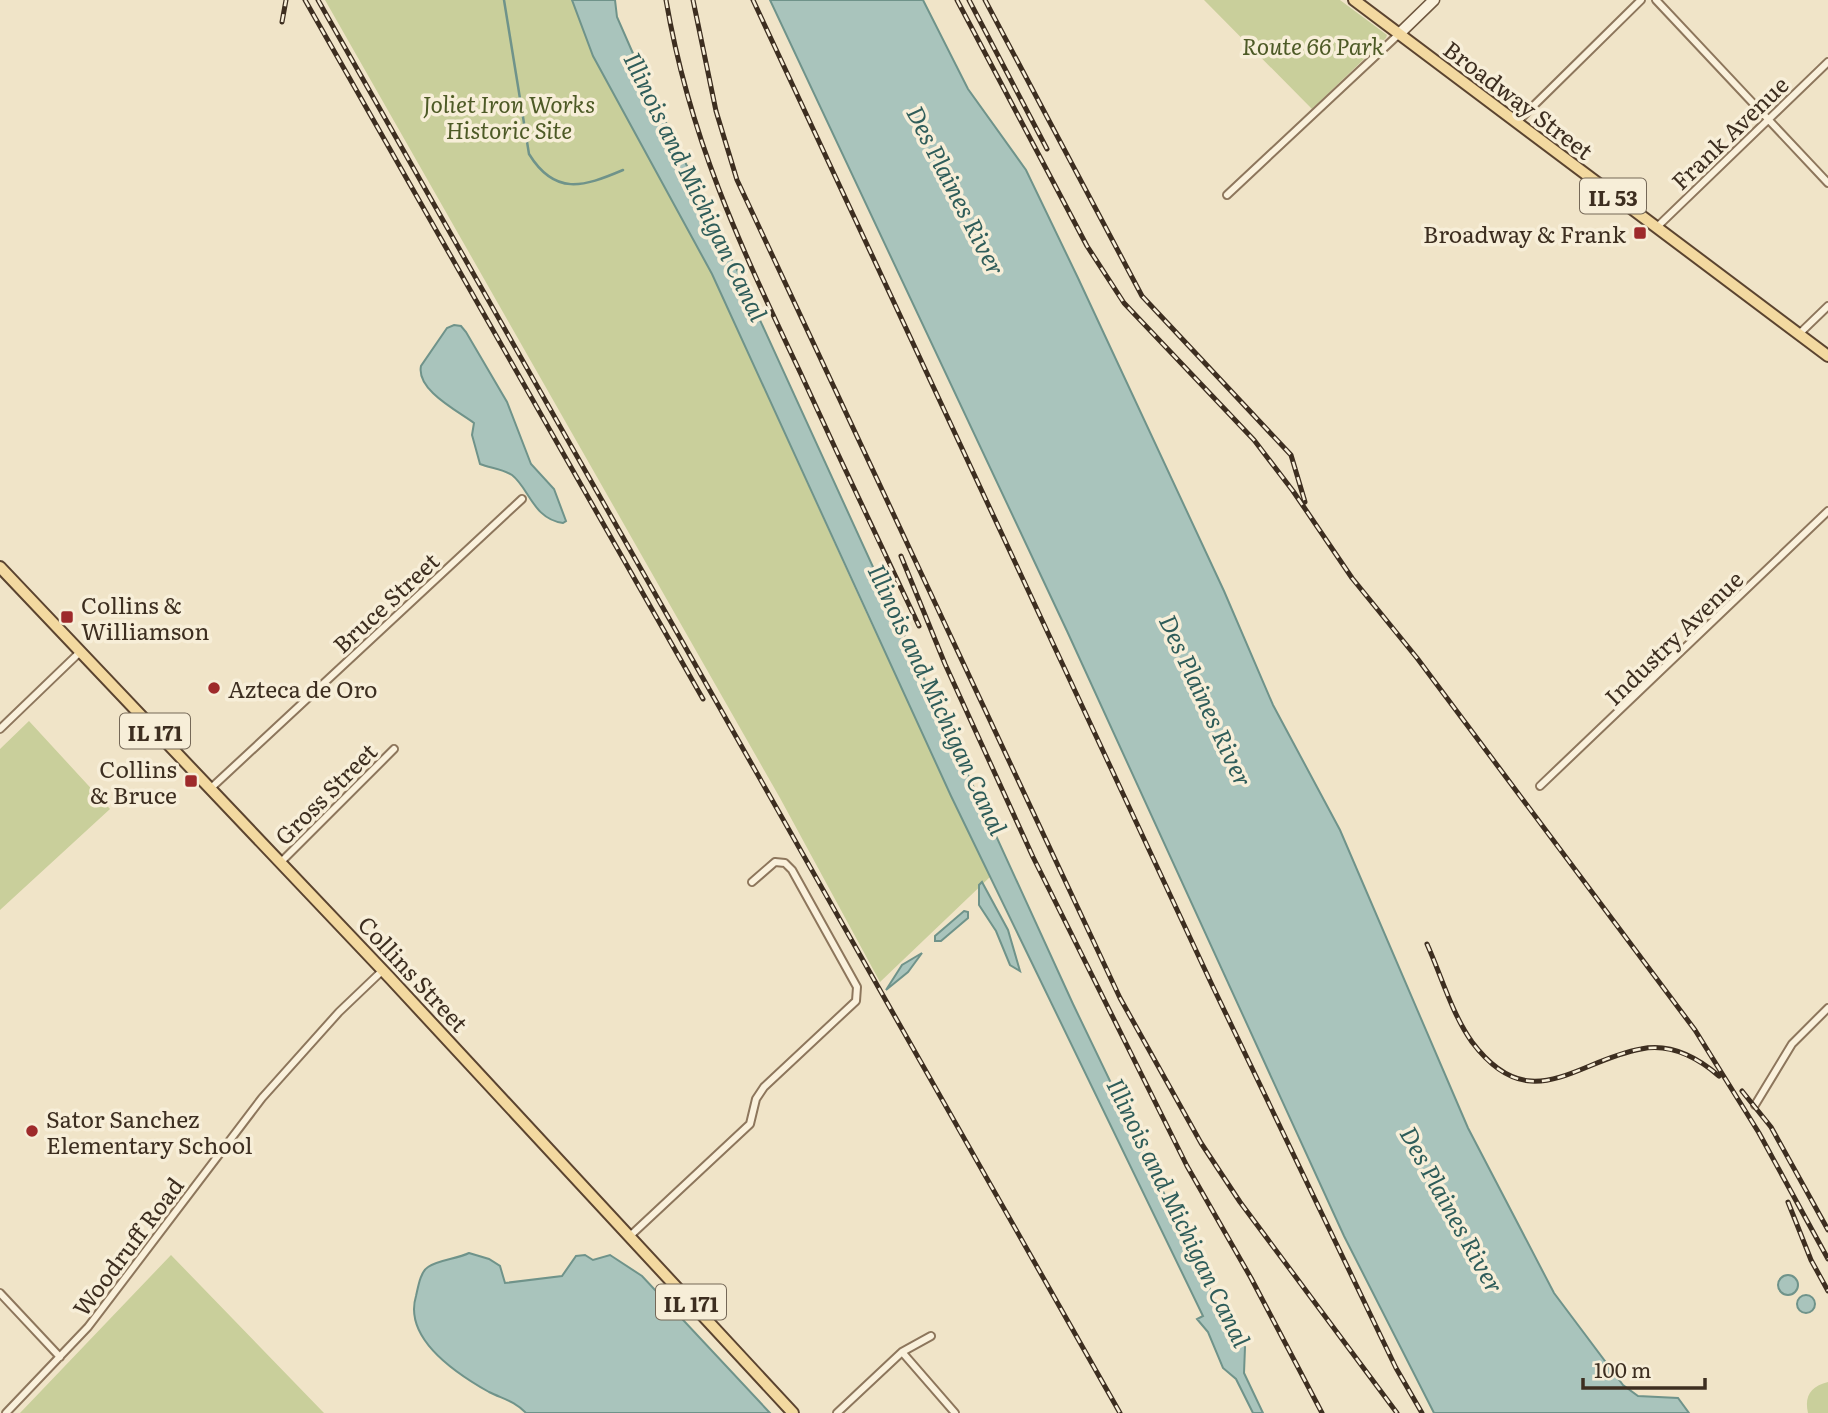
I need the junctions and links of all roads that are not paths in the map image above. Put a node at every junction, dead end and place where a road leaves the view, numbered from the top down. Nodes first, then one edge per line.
1 (1354, 0) edge
2 (1434, 0) edge
3 (1641, 0) edge
4 (1656, 0) edge
5 (1399, 34) junction
6 (1828, 62) edge
7 (1767, 120) junction
8 (1516, 123) junction
9 (1828, 183) edge
10 (1227, 195) dead end
11 (1655, 229) junction
12 (1828, 306) edge
13 (1798, 335) junction
14 (1828, 356) edge
15 (522, 499) dead end
16 (1828, 512) edge
17 (0, 567) edge
18 (80, 652) junction
19 (0, 729) edge
20 (394, 749) dead end
21 (1540, 786) dead end
22 (210, 789) junction
23 (281, 862) junction
24 (752, 882) dead end
25 (383, 971) junction
26 (1828, 1008) edge
27 (1755, 1105) dead end
28 (630, 1236) junction
29 (0, 1293) edge
30 (931, 1336) dead end
31 (902, 1352) junction
32 (60, 1357) junction
33 (6, 1413) edge
34 (793, 1413) edge
35 (837, 1413) edge
36 (955, 1413) edge

1 - 5 main road, Broadway Street / IL 53
2 - 5 street
3 - 8 street
4 - 7 street
5 - 8 main road, Broadway Street / IL 53
5 - 10 street
6 - 7 street, Frank Avenue
7 - 9 street
7 - 11 street, Frank Avenue
8 - 11 main road, Broadway Street / IL 53
11 - 13 main road, Broadway Street / IL 53
12 - 13 street
13 - 14 main road, Broadway Street / IL 53
15 - 22 street, Bruce Street
16 - 21 street, Industry Avenue
17 - 18 main road, Collins Street / IL 171
18 - 19 street
18 - 22 main road, Collins Street / IL 171
20 - 23 street, Gross Street
22 - 23 main road, Collins Street / IL 171
23 - 25 main road, Collins Street / IL 171
24 - 28 street
25 - 28 main road, Collins Street / IL 171
25 - 32 street, Woodruff Road
26 - 27 street
28 - 34 main road, Collins Street / IL 171
29 - 32 street
30 - 31 street
31 - 35 street
31 - 36 street
32 - 33 street, Woodruff Road

